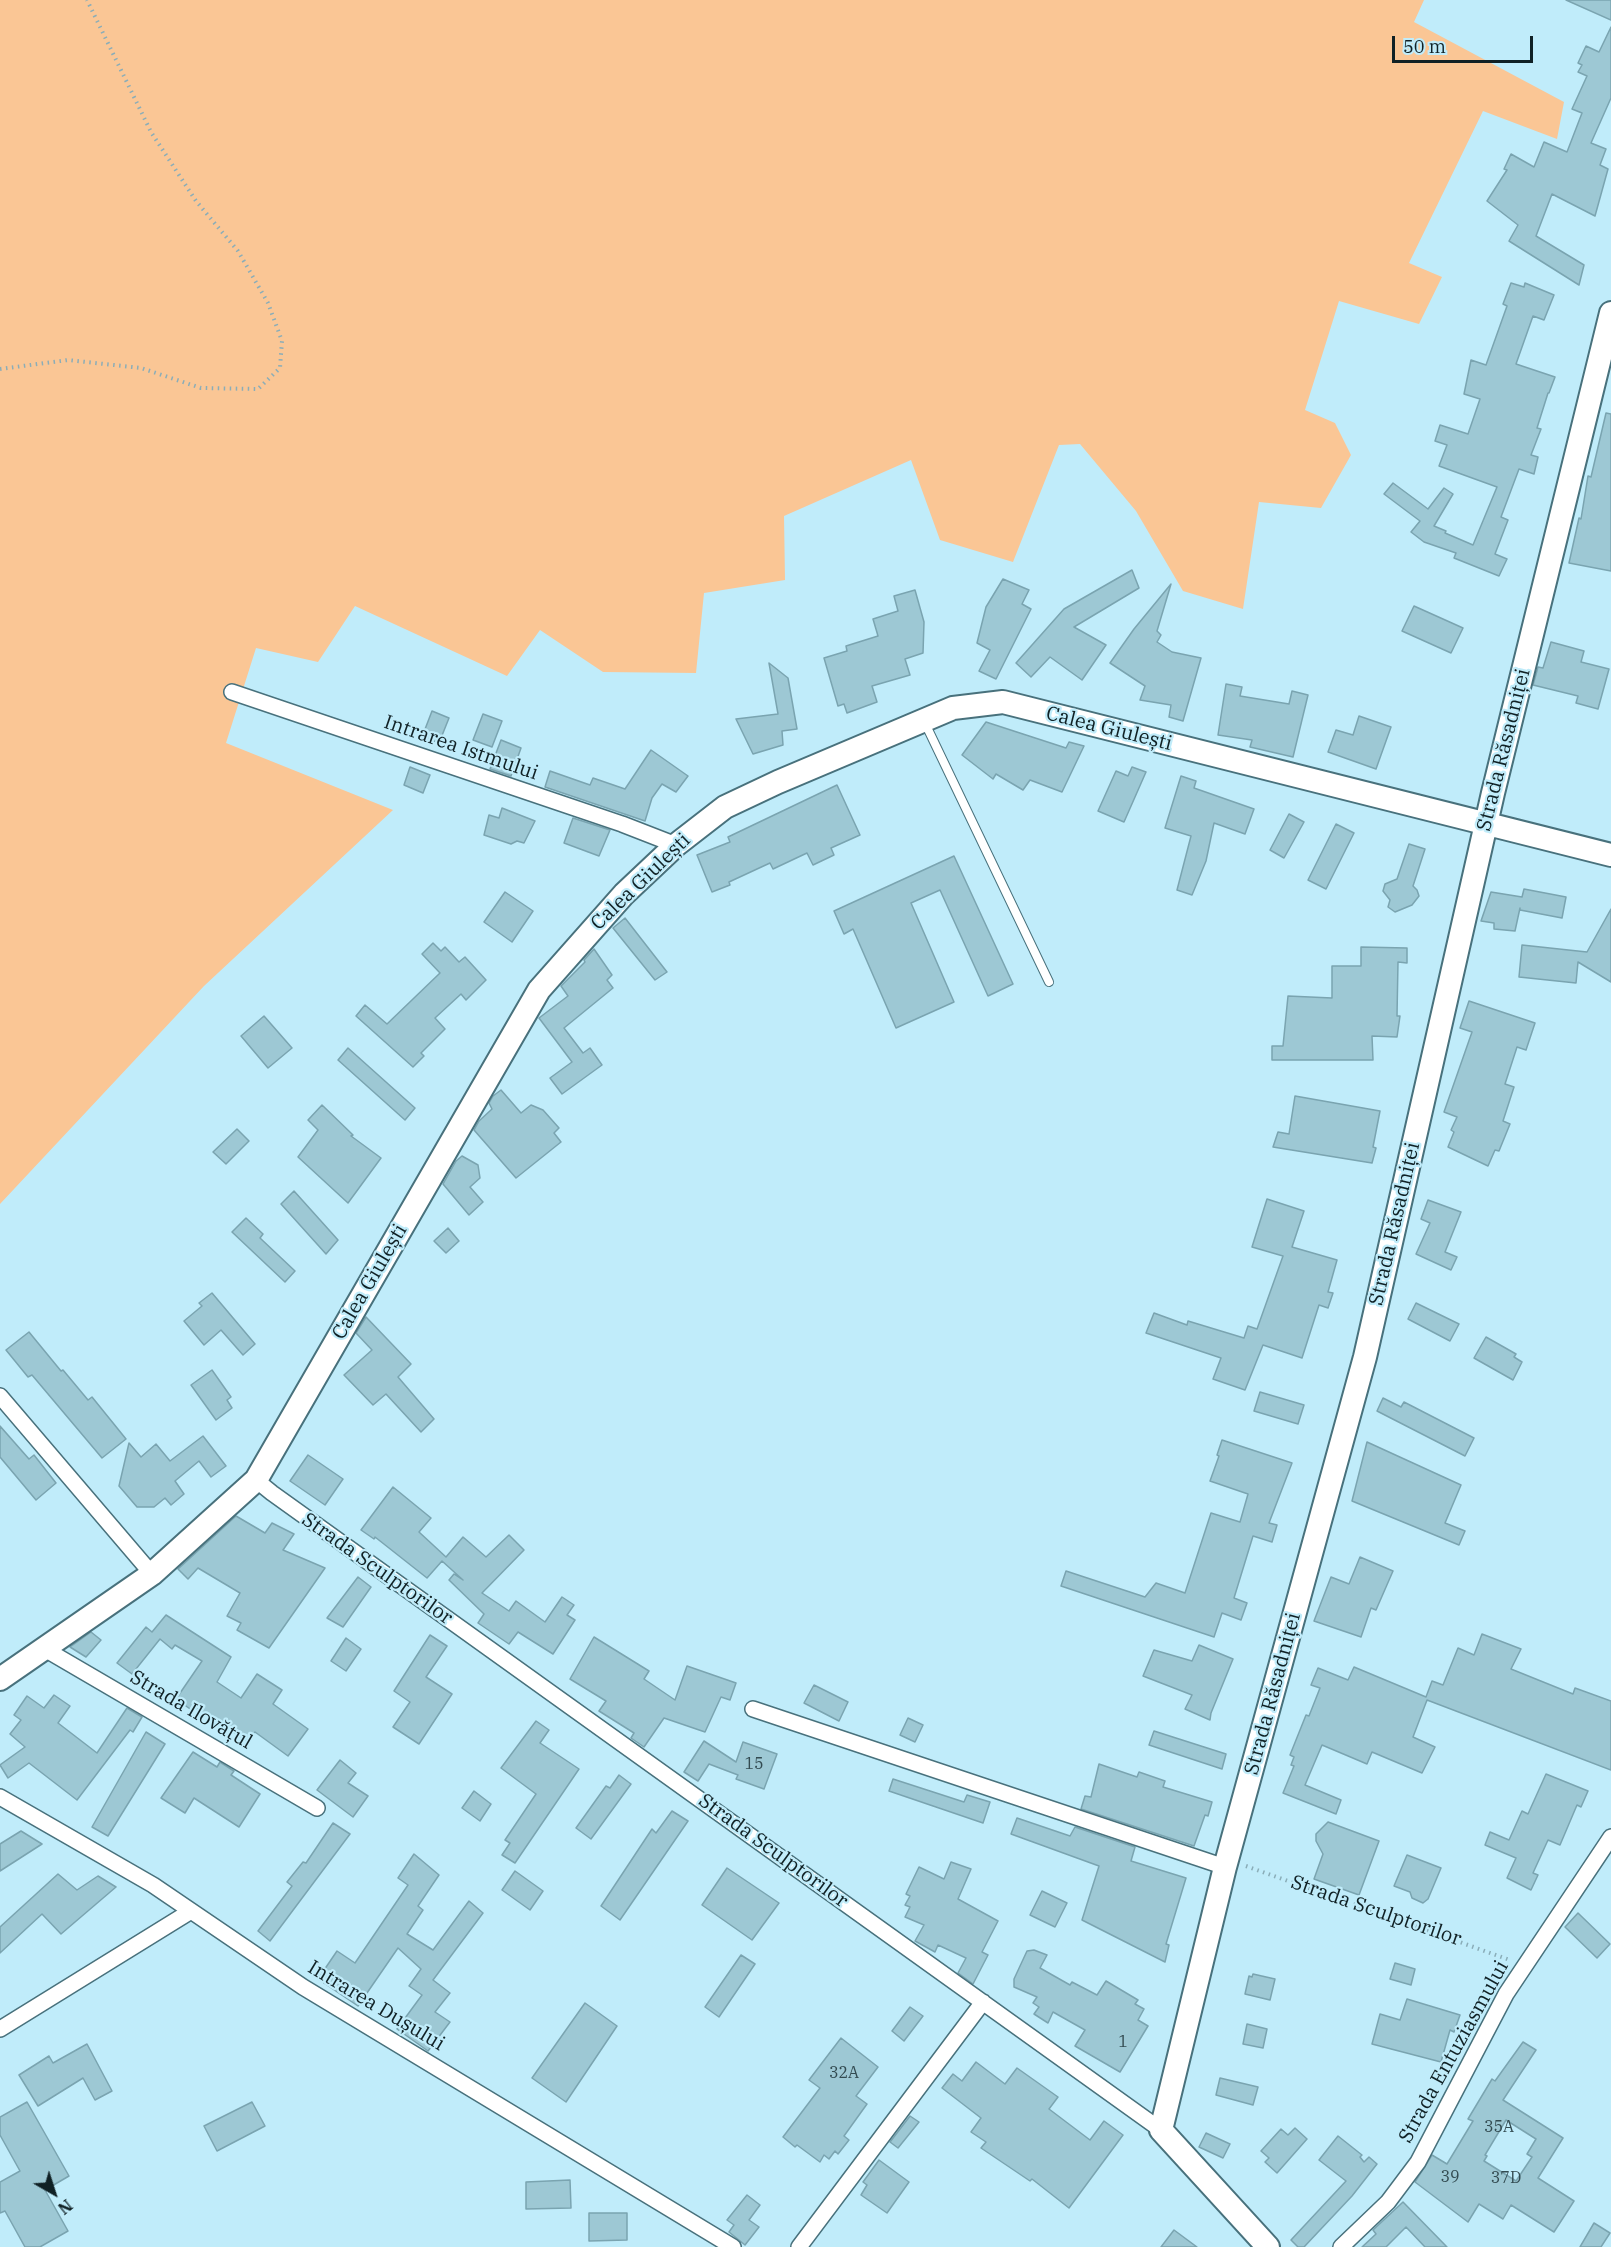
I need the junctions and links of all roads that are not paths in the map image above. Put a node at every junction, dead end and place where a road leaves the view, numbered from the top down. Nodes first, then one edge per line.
1 (1611, 313) edge
2 (232, 692) dead end
3 (924, 720) junction
4 (1486, 824) junction
5 (676, 845) junction
6 (1611, 855) edge
7 (1049, 982) dead end
8 (0, 1395) edge
9 (256, 1480) junction
10 (152, 1574) junction
11 (43, 1648) junction
12 (0, 1679) edge
13 (753, 1709) dead end
14 (0, 1797) edge
15 (317, 1808) dead end
16 (1611, 1837) edge
17 (1226, 1864) junction
18 (191, 1911) junction
19 (983, 2002) junction
20 (0, 2029) edge
21 (1161, 2130) junction
22 (733, 2247) edge
23 (799, 2247) edge
24 (1268, 2247) edge
25 (1341, 2247) edge

1 - 4 main road, Strada Răsadniței
2 - 5 street, Intrarea Istmului
3 - 4 main road, Calea Giulești
3 - 5 main road, Calea Giulești
3 - 7 lane
4 - 6 main road, Calea Giulești
4 - 17 main road, Strada Răsadniței
5 - 9 main road, Calea Giulești
8 - 10 street
9 - 10 main road, Calea Giulești
9 - 19 street, Strada Sculptorilor
10 - 11 main road, Calea Giulești
11 - 12 main road, Calea Giulești
11 - 15 street, Strada Ilovățul
13 - 17 street
14 - 18 street, Intrarea Dușului
16 - 25 street, Strada Entuziasmului
17 - 21 main road, Strada Răsadniței
18 - 20 street
18 - 22 street, Intrarea Dușului
19 - 21 street, Strada Sculptorilor
19 - 23 street
21 - 24 main road, Strada Sculptorilor

